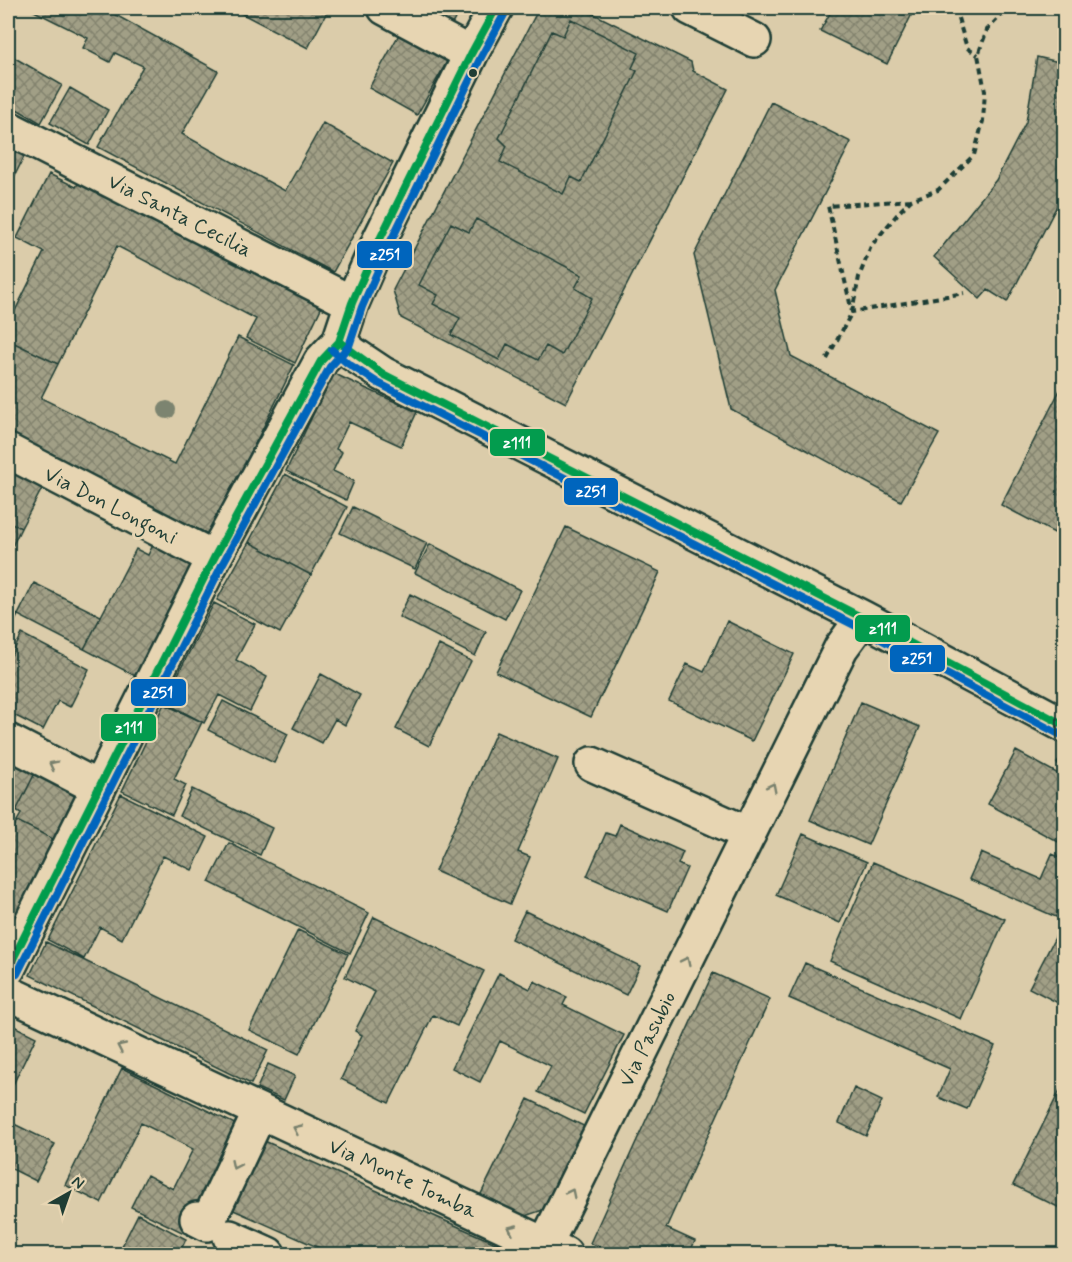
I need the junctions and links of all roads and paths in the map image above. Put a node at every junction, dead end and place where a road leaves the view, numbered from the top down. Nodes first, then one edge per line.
1 (385, 8) edge
2 (496, 8) edge
3 (690, 8) edge
4 (955, 8) edge
5 (1008, 8) edge
6 (754, 40) dead end
7 (471, 54) junction
8 (978, 55) junction
9 (8, 128) edge
10 (911, 200) junction
11 (964, 293) dead end
12 (352, 303) junction
13 (852, 312) junction
14 (339, 342) junction
15 (826, 359) dead end
16 (8, 451) edge
17 (214, 558) junction
18 (863, 618) junction
19 (1065, 725) edge
20 (8, 741) edge
21 (592, 764) dead end
22 (99, 788) junction
23 (749, 834) junction
24 (8, 969) edge
25 (8, 993) edge
26 (260, 1112) junction
27 (197, 1219) dead end
28 (230, 1237) dead end
29 (551, 1251) edge
30 (268, 1254) edge

1 - 7 street
2 - 7 street
3 - 6 street
4 - 8 path
5 - 8 path
7 - 12 street
8 - 10 path
9 - 12 street, Via Santa Cecilia
10 - 13 path
10 - 13 path
11 - 13 path
12 - 14 street
13 - 15 path
14 - 17 street
14 - 18 street
16 - 17 street, Via Don Longoni
17 - 22 street
18 - 19 street
23 -> 18 street, Via Pasubio
22 -> 20 street
21 - 23 street
22 - 24 street
29 -> 23 street, Via Pasubio
26 -> 25 street, Via Monte Tomba
26 -> 27 street
29 -> 26 street, Via Monte Tomba
28 - 30 street

